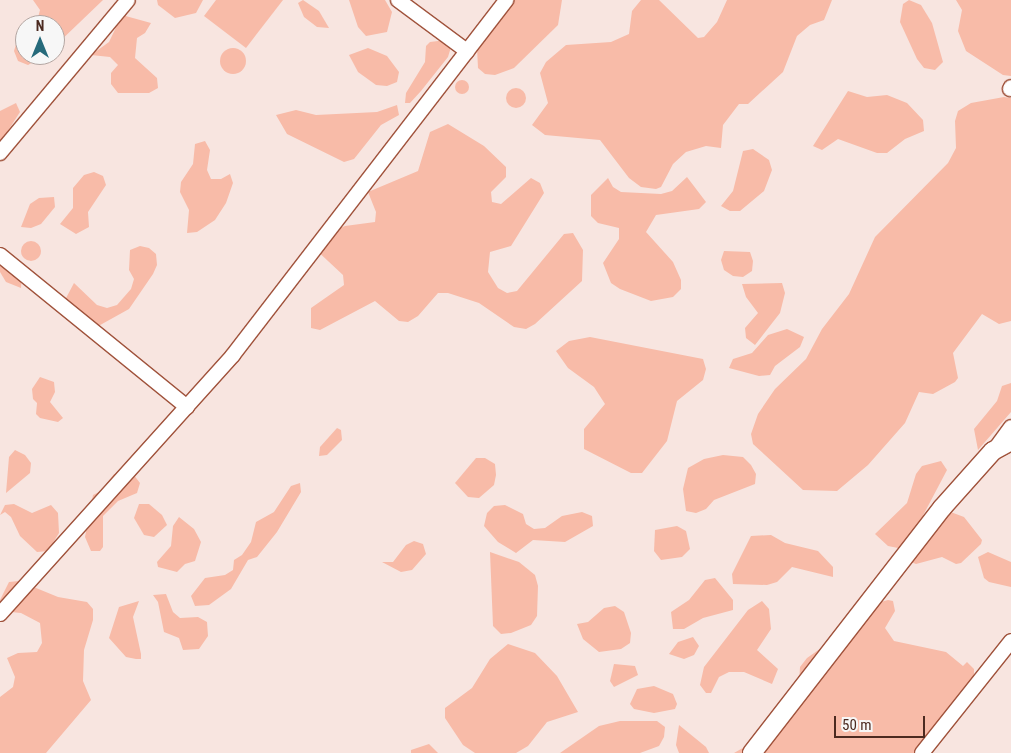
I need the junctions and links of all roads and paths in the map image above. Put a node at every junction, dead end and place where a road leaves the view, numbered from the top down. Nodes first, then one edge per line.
1 (128, 0) edge
2 (398, 0) edge
3 (506, 0) edge
4 (466, 51) junction
5 (0, 153) edge
6 (0, 255) edge
7 (187, 407) junction
8 (1011, 427) edge
9 (1011, 441) edge
10 (993, 451) junction
11 (0, 614) edge
12 (1011, 641) edge
13 (752, 753) edge
14 (922, 753) edge

1 - 5 street
2 - 4 street
3 - 4 street
4 - 7 street
6 - 7 street
7 - 11 street
8 - 10 street
9 - 10 street
10 - 13 street
12 - 14 street

